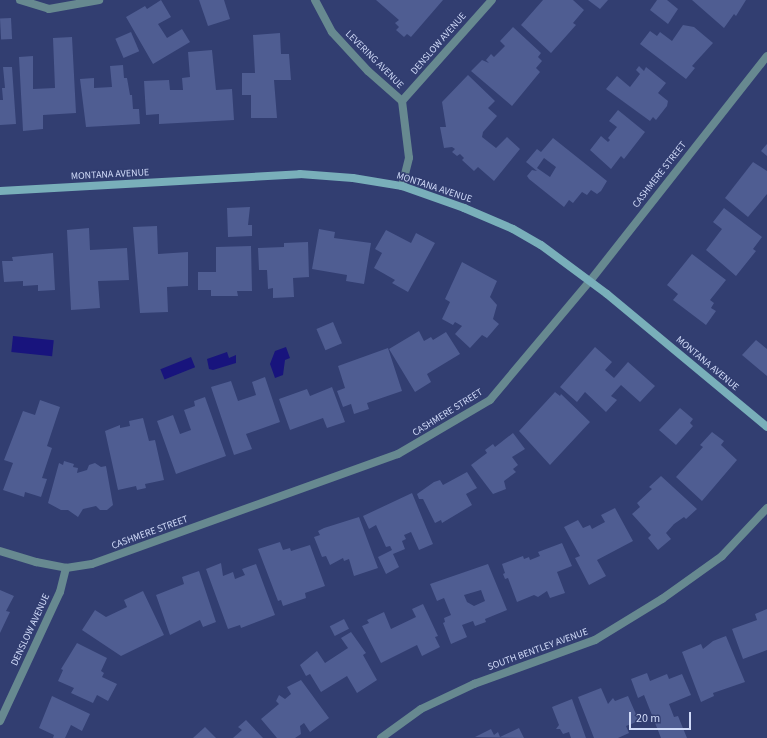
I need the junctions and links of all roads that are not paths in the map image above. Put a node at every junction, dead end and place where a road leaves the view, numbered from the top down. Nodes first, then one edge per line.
1 (20, 0) edge
2 (99, 0) edge
3 (315, 0) edge
4 (492, 0) edge
5 (767, 56) edge
6 (402, 101) junction
7 (402, 186) junction
8 (0, 191) edge
9 (590, 280) junction
10 (767, 427) edge
11 (767, 508) edge
12 (0, 551) edge
13 (66, 568) junction
14 (0, 721) edge
15 (381, 738) edge

1 - 2 street
3 - 6 street, LEVERING AVENUE
4 - 6 street, DENSLOW AVENUE
5 - 9 street, CASHMERE STREET
6 - 7 street, LEVERING AVENUE
7 - 8 street, MONTANA AVENUE
7 - 9 street, MONTANA AVENUE
9 - 10 street, MONTANA AVENUE
9 - 13 street, CASHMERE STREET
11 - 15 street, SOUTH BENTLEY AVENUE
12 - 13 street, CASHMERE STREET
13 - 14 street, DENSLOW AVENUE

